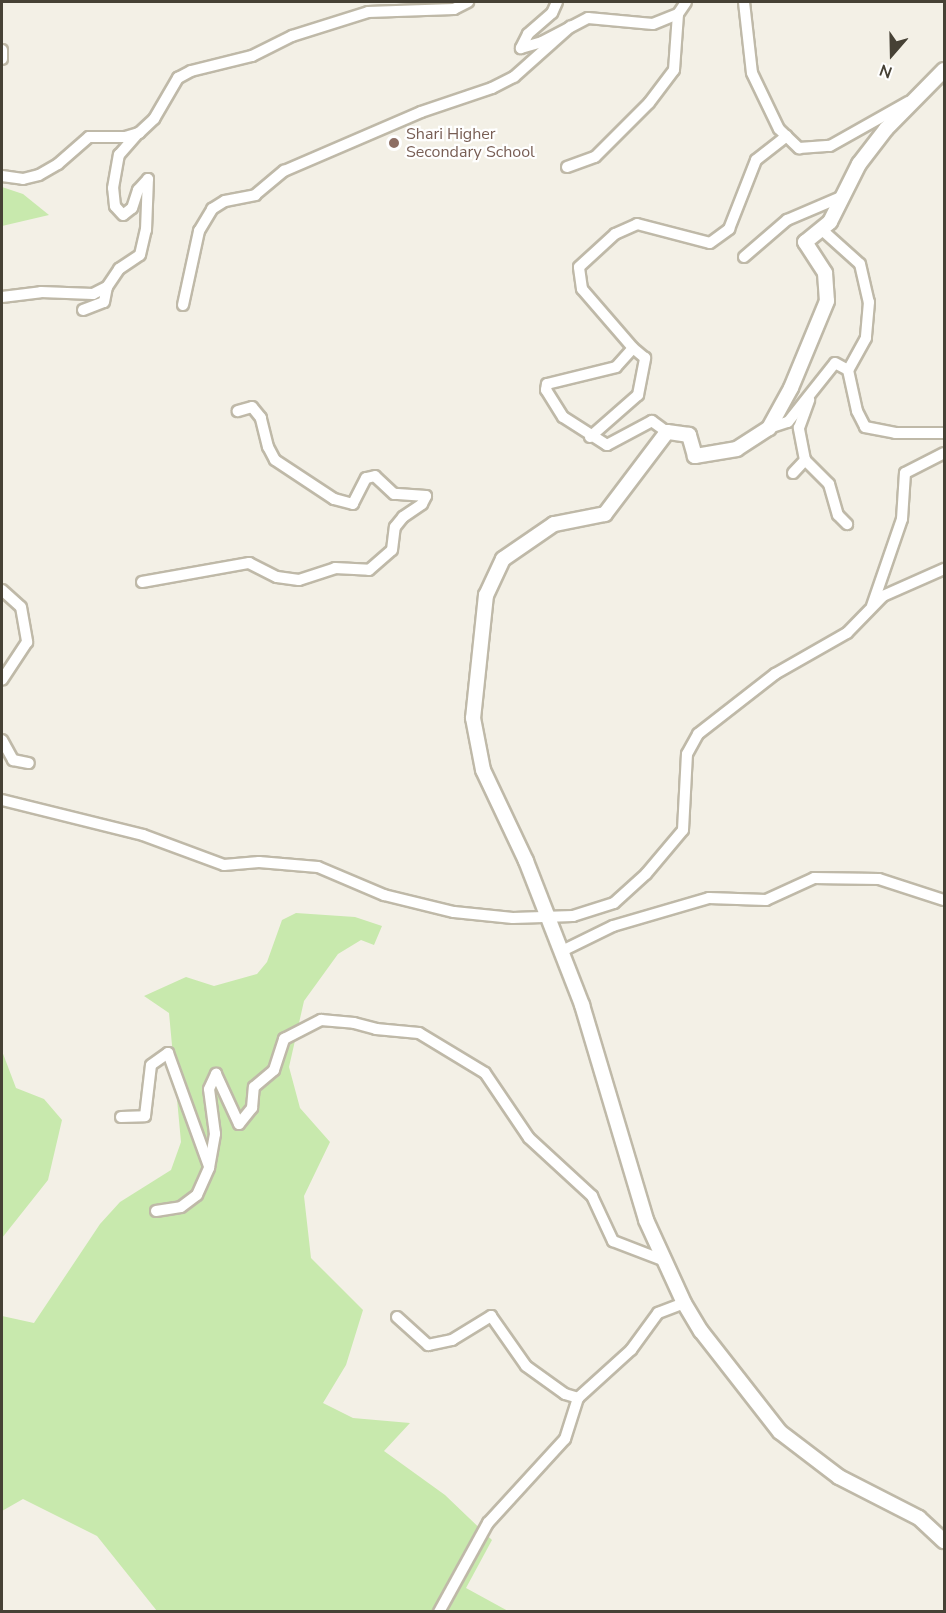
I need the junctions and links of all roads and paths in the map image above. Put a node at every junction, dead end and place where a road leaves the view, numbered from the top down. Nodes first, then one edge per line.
1 (468, 2) edge
2 (557, 2) edge
3 (686, 2) edge
4 (744, 2) edge
5 (678, 14) junction
6 (571, 26) junction
7 (2, 50) edge
8 (2, 59) edge
9 (945, 70) edge
10 (921, 94) junction
11 (139, 133) junction
12 (787, 136) junction
13 (567, 167) dead end
14 (2, 176) edge
15 (844, 195) junction
16 (821, 229) junction
17 (744, 257) dead end
18 (107, 287) junction
19 (2, 297) edge
20 (183, 305) dead end
21 (83, 310) dead end
22 (633, 348) junction
23 (848, 370) junction
24 (816, 386) junction
25 (238, 411) dead end
26 (769, 428) junction
27 (667, 432) junction
28 (945, 433) edge
29 (590, 437) junction
30 (945, 453) edge
31 (805, 460) junction
32 (793, 473) dead end
33 (847, 524) dead end
34 (945, 569) edge
35 (142, 582) dead end
36 (2, 590) edge
37 (871, 608) junction
38 (2, 680) edge
39 (2, 740) edge
40 (29, 764) dead end
41 (2, 800) edge
42 (945, 900) edge
43 (547, 918) junction
44 (560, 952) junction
45 (121, 1117) dead end
46 (209, 1168) junction
47 (156, 1211) dead end
48 (665, 1261) junction
49 (684, 1303) junction
50 (397, 1317) dead end
51 (578, 1398) junction
52 (945, 1541) edge
53 (439, 1611) edge

1 - 11 street
2 - 6 street
3 - 5 street
4 - 12 street
5 - 6 street
5 - 13 street
6 - 20 street
7 - 8 street
9 - 10 street
10 - 12 street
10 - 15 street
11 - 14 street
11 - 18 street
12 - 22 street
15 - 16 street
15 - 17 street
16 - 23 street
16 - 26 street
18 - 19 street
18 - 21 street
22 - 29 street
22 - 29 street
23 - 24 street
23 - 28 street
24 - 26 street
24 - 31 street
25 - 35 street
26 - 27 street
27 - 29 street
27 - 43 street
30 - 37 street
31 - 32 street
31 - 33 street
34 - 37 street
36 - 38 street
37 - 43 street
39 - 40 street
41 - 43 street
42 - 44 street
43 - 44 street
44 - 48 street
45 - 46 street
46 - 47 street
46 - 48 street
48 - 49 street
49 - 51 street
49 - 52 street
50 - 51 street
51 - 53 street

